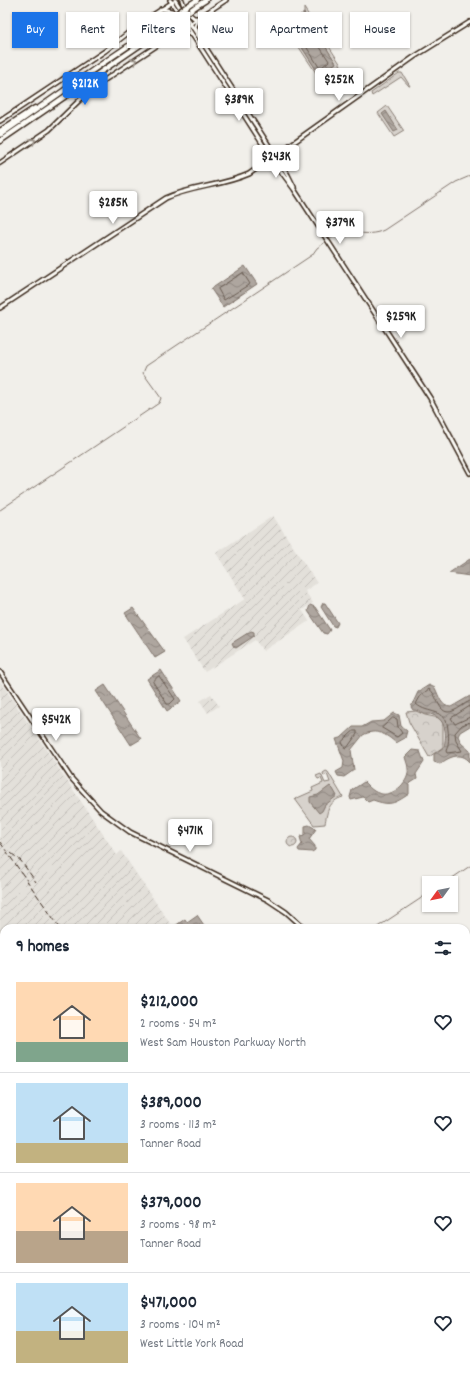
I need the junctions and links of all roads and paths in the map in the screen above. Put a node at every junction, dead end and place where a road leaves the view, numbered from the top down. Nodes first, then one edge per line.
1 (167, 0) edge
2 (182, 0) edge
3 (197, 0) edge
4 (206, 0) edge
5 (226, 0) edge
6 (173, 1) edge
7 (161, 9) junction
8 (173, 12) edge
9 (180, 12) edge
10 (181, 12) edge
11 (186, 12) edge
12 (209, 12) edge
13 (198, 18) edge
14 (198, 20) edge
15 (470, 22) edge
16 (190, 26) edge
17 (190, 27) edge
18 (198, 33) edge
19 (190, 34) edge
20 (198, 37) edge
21 (197, 43) junction
22 (127, 47) edge
23 (131, 48) edge
24 (154, 48) edge
25 (206, 48) edge
26 (103, 62) junction
27 (0, 121) edge
28 (0, 134) edge
29 (0, 141) edge
30 (274, 157) junction
31 (0, 163) edge
32 (0, 308) edge
33 (470, 473) edge
34 (0, 672) edge
35 (300, 924) edge

1 - 7 main road
2 - 13 main road
3 - 10 highway, bridge
4 - 11 highway, bridge
5 - 12 main road
6 - 7 main road
6 - 9 main road
7 - 8 main road
7 - 27 main road
14 - 18 main road
15 - 30 main road
16 - 20 main road
17 - 21 main road
19 - 21 main road
21 - 30 main road
22 - 26 highway
23 - 29 highway
31 -> 24 main road
25 - 30 main road
26 - 28 highway
26 - 28 highway
30 - 32 main road
30 - 33 main road
34 - 35 main road

